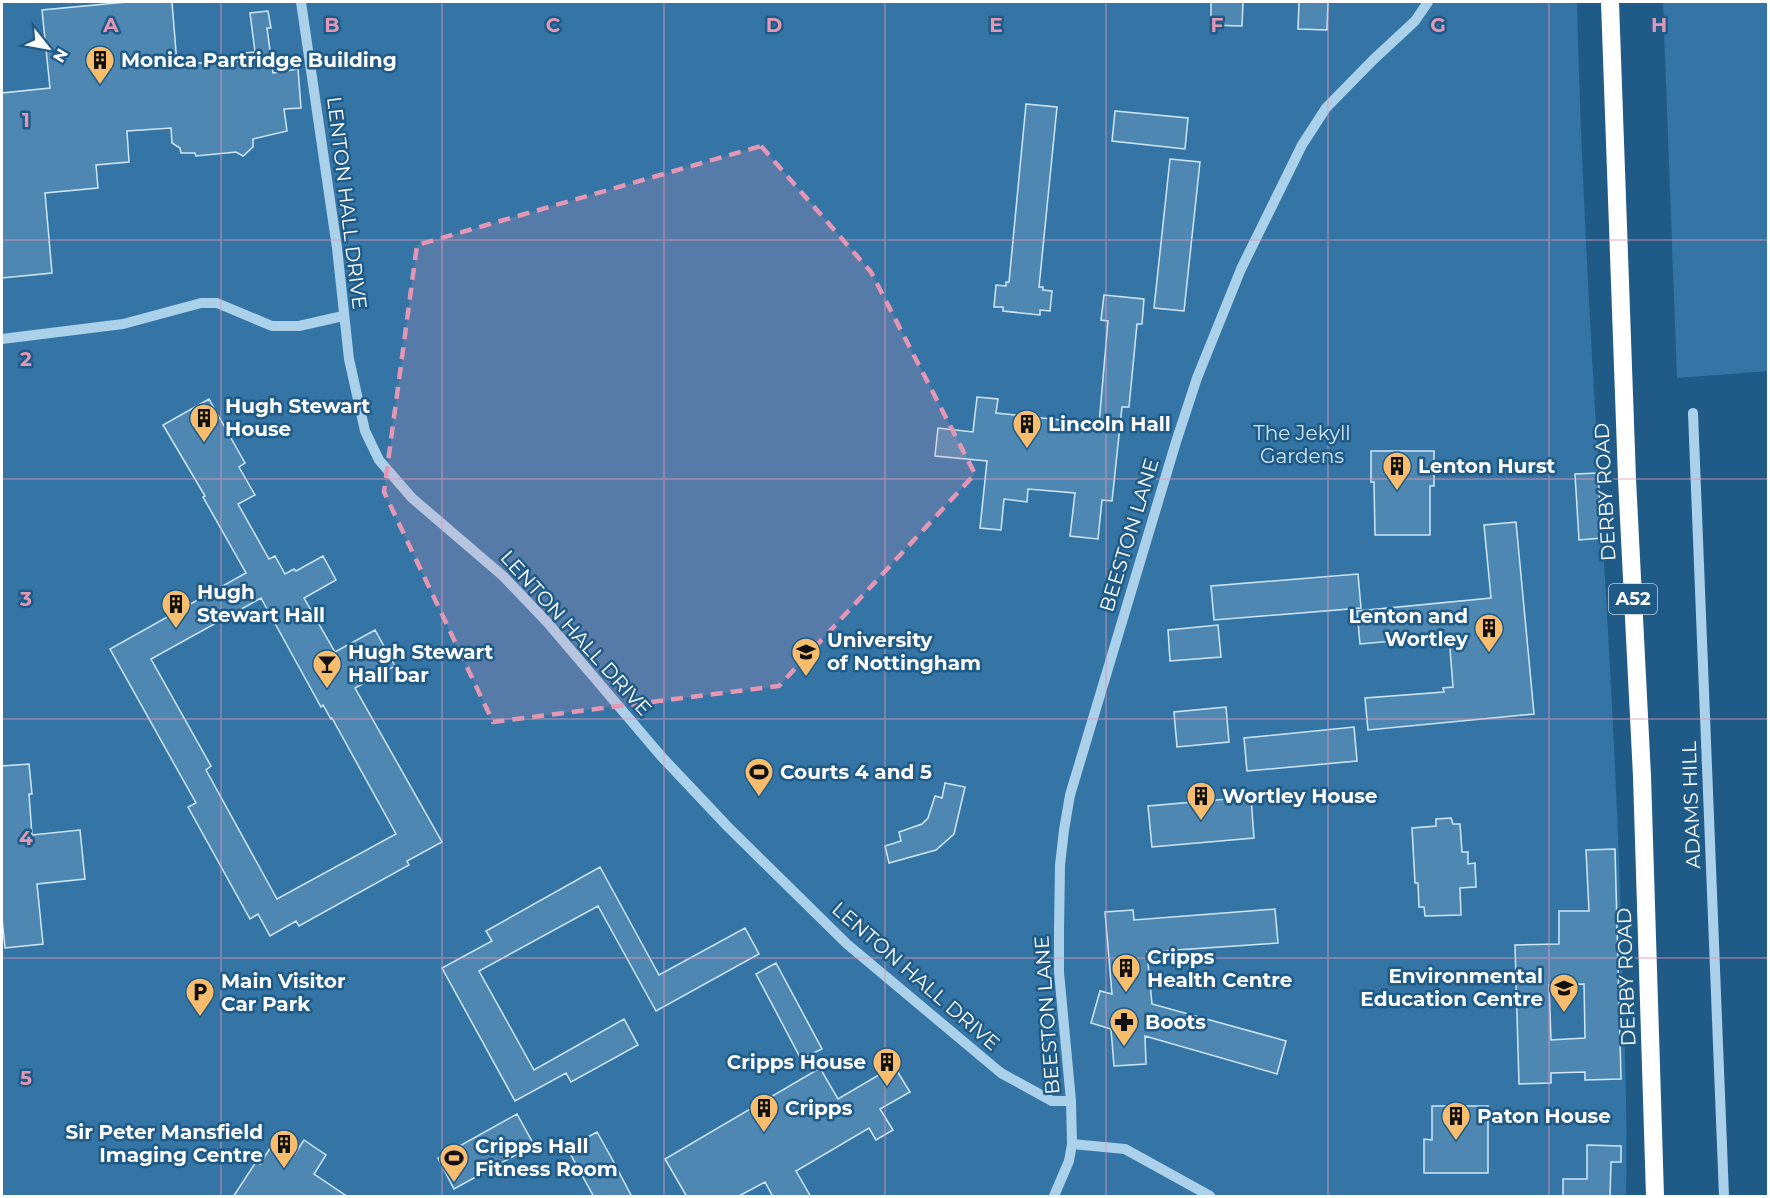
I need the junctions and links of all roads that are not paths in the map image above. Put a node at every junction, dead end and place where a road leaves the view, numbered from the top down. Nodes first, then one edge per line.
1 (301, 2) edge
2 (1428, 2) edge
3 (1610, 2) edge
4 (344, 316) junction
5 (2, 339) edge
6 (1693, 413) dead end
7 (1071, 1101) junction
8 (1072, 1144) junction
9 (1054, 1197) edge
10 (1210, 1197) edge
11 (1655, 1197) edge
12 (1724, 1197) edge

1 - 4 street, LENTON HALL DRIVE
2 - 7 street, BEESTON LANE
3 - 11 highway, DERBY ROAD / A52
4 - 5 street
4 - 7 street, LENTON HALL DRIVE
6 - 12 street, ADAMS HILL
7 - 8 street, BEESTON LANE
8 - 9 street, BEESTON LANE
8 - 10 street

